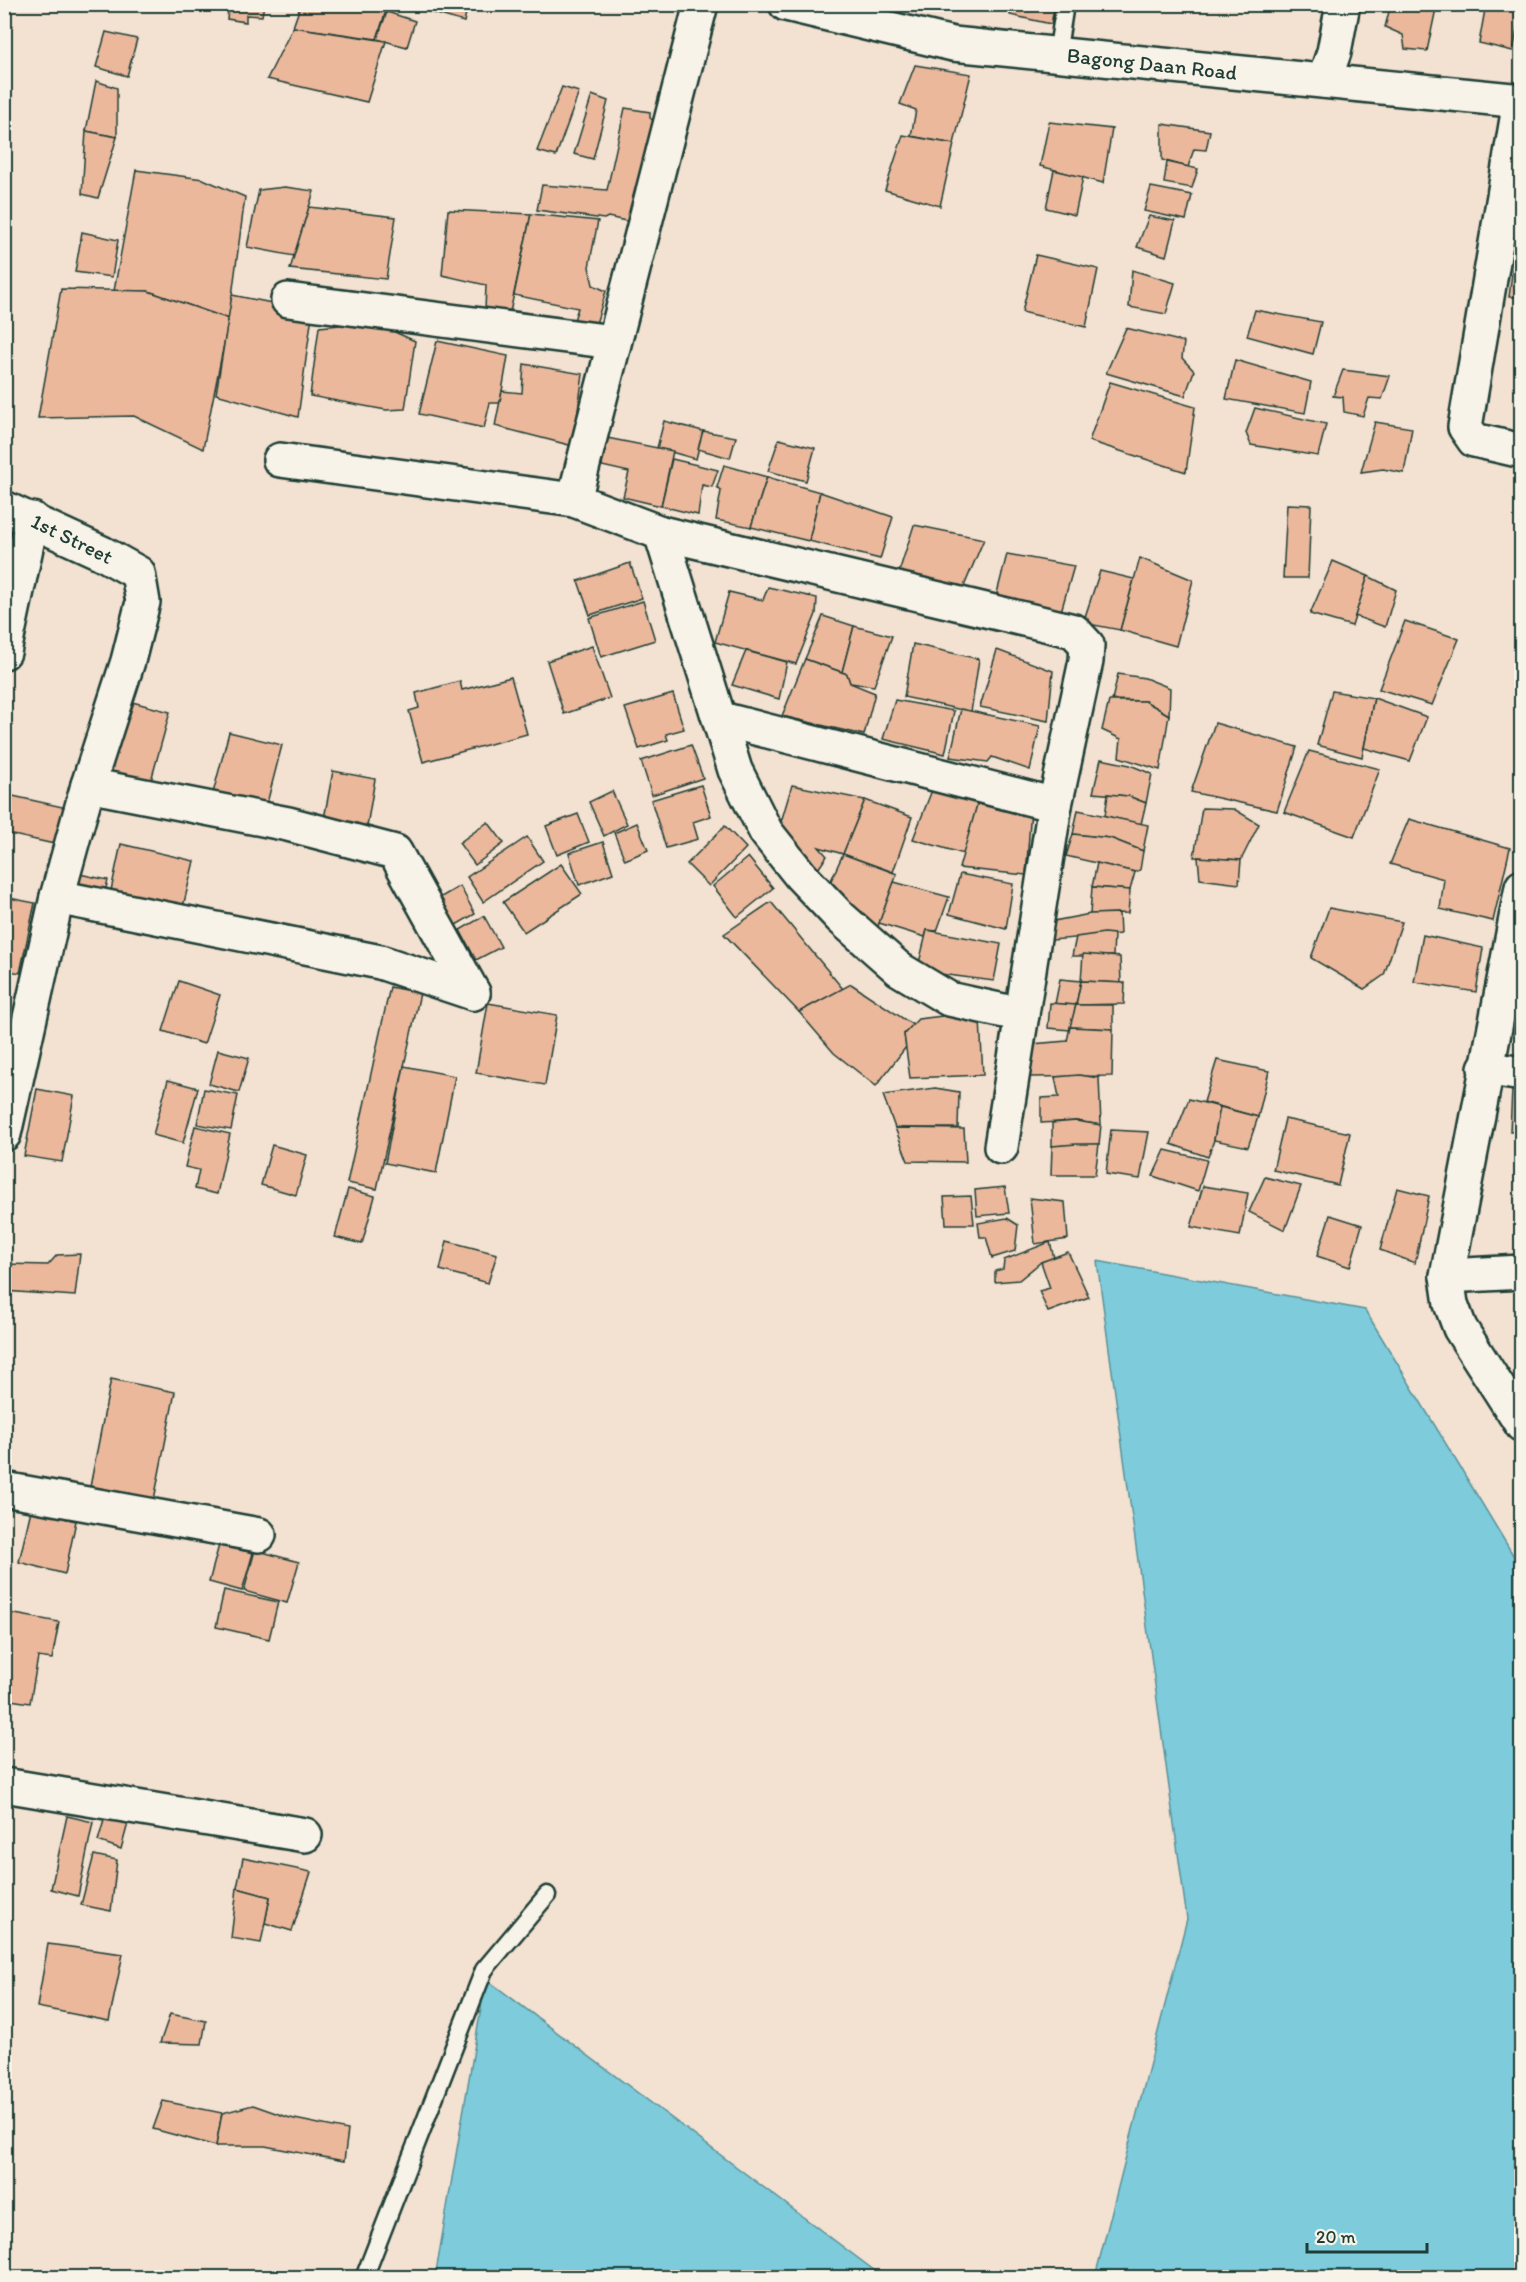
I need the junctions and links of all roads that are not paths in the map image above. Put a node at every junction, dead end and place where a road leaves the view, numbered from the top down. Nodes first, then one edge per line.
1 (701, 4) edge
2 (786, 4) edge
3 (1065, 4) edge
4 (1343, 4) edge
5 (1058, 55) junction
6 (1324, 81) junction
7 (1521, 101) edge
8 (288, 300) dead end
9 (613, 342) junction
10 (1521, 451) edge
11 (280, 460) dead end
12 (574, 500) junction
13 (18, 513) edge
14 (661, 532) junction
15 (4, 652) edge
16 (720, 719) junction
17 (87, 785) junction
18 (1055, 805) junction
19 (1521, 887) edge
20 (57, 897) junction
21 (1022, 1015) junction
22 (1485, 1068) junction
23 (1521, 1074) edge
24 (4, 1134) edge
25 (1001, 1147) dead end
26 (1521, 1272) edge
27 (1447, 1276) junction
28 (1521, 1425) edge
29 (4, 1489) edge
30 (259, 1535) dead end
31 (4, 1785) edge
32 (304, 1835) dead end
33 (547, 1894) dead end
34 (364, 2277) edge

1 - 9 street
2 - 5 street, Bagong Daan Road
3 - 5 lane
4 - 6 street
5 - 6 street, Bagong Daan Road
6 - 7 street, Bagong Daan Road
7 - 10 street
8 - 9 street
9 - 12 street
11 - 12 street
12 - 14 street
13 - 15 street
13 - 17 street, 1st Street
14 - 16 street
14 - 18 street
16 - 18 street
16 - 21 street
17 - 20 street
17 - 20 street
18 - 21 street
19 - 22 street
20 - 24 street
21 - 25 street
22 - 23 street
22 - 27 street
26 - 27 street
27 - 28 street
29 - 30 street
31 - 32 street
33 - 34 lane

